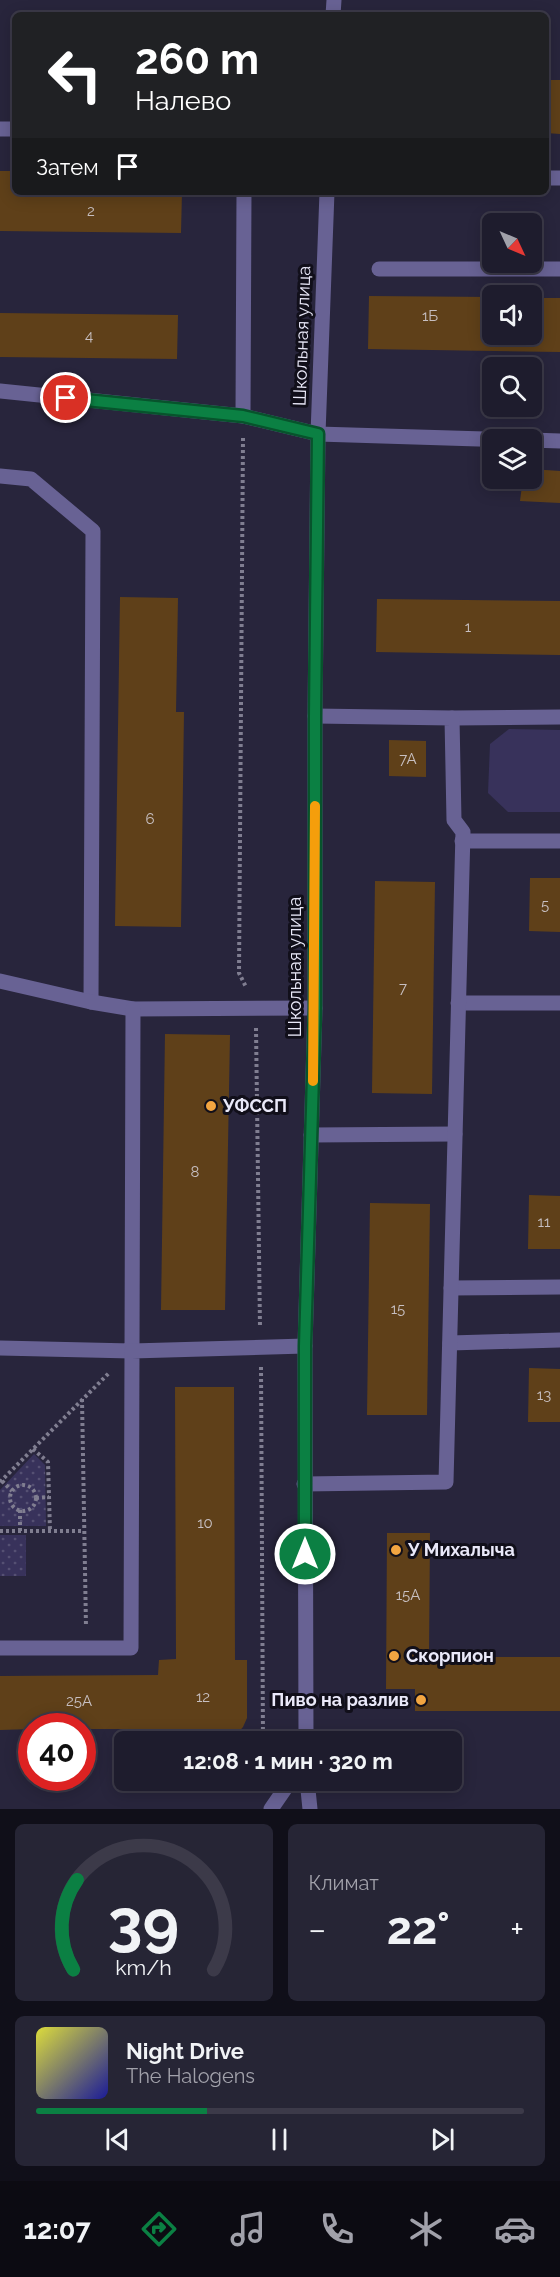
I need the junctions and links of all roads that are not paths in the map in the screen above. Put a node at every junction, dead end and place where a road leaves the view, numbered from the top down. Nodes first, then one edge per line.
1 (244, 195) edge
2 (327, 195) edge
3 (379, 269) dead end
4 (560, 269) edge
5 (0, 391) edge
6 (243, 416) junction
7 (318, 434) junction
8 (482, 439) edge
9 (542, 440) edge
10 (560, 441) edge
11 (0, 476) edge
12 (315, 716) junction
13 (560, 717) edge
14 (452, 718) junction
15 (462, 841) junction
16 (560, 841) edge
17 (0, 981) edge
18 (91, 1002) junction
19 (458, 1003) junction
20 (560, 1003) edge
21 (315, 1008) junction
22 (133, 1009) junction
23 (455, 1134) junction
24 (311, 1135) junction
25 (560, 1287) edge
26 (451, 1288) junction
27 (560, 1340) edge
28 (450, 1343) junction
29 (305, 1346) junction
30 (0, 1348) edge
31 (132, 1351) junction
32 (304, 1484) junction
33 (0, 1648) edge
34 (306, 1731) edge
35 (283, 1791) edge
36 (309, 1791) edge
37 (271, 1809) edge
38 (310, 1809) edge

1 - 6 street
2 - 7 street, Школьная улица
3 - 4 street
5 - 6 street
6 - 7 street
7 - 8 street
7 - 12 street, Школьная улица
9 - 10 street
11 - 18 street
12 - 14 street
12 - 21 street, Школьная улица
13 - 14 street
14 - 15 street
15 - 16 street
15 - 19 street
17 - 18 street
18 - 22 street
19 - 20 street
19 - 23 street
21 - 22 street
21 - 24 street, Школьная улица
22 - 31 street
23 - 24 street
23 - 26 street
24 - 29 street, Школьная улица
25 - 26 street
26 - 28 street
27 - 28 street
28 - 32 street
29 - 31 street
29 - 32 street, Школьная улица
30 - 31 street
31 - 33 street
32 - 34 street, Школьная улица
35 - 37 street
36 - 38 street

